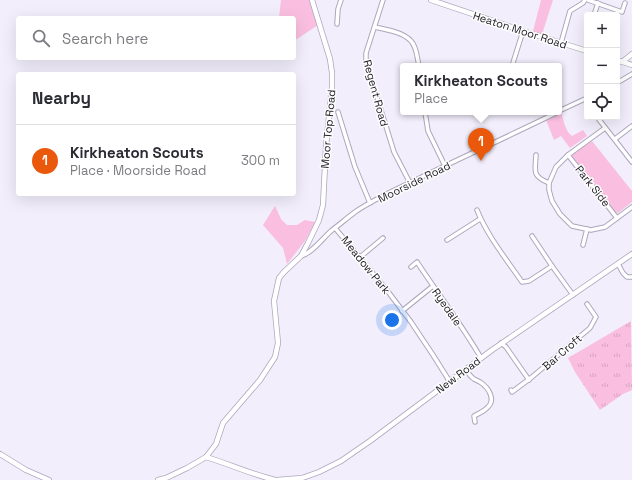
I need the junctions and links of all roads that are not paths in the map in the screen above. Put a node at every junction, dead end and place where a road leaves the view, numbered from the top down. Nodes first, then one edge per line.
1 (312, 0) edge
2 (341, 0) edge
3 (383, 0) edge
4 (431, 0) edge
5 (586, 0) edge
6 (598, 3) junction
7 (625, 3) dead end
8 (595, 12) edge
9 (337, 24) dead end
10 (375, 27) junction
11 (523, 31) junction
12 (561, 43) junction
13 (584, 50) edge
14 (632, 54) edge
15 (620, 60) edge
16 (620, 61) edge
17 (418, 63) edge
18 (513, 63) edge
19 (632, 65) edge
20 (632, 74) edge
21 (620, 81) edge
22 (584, 100) edge
23 (562, 110) edge
24 (338, 112) dead end
25 (426, 115) edge
26 (552, 115) edge
27 (599, 120) edge
28 (632, 126) edge
29 (605, 128) junction
30 (615, 140) junction
31 (536, 155) dead end
32 (568, 155) junction
33 (632, 162) edge
34 (445, 166) junction
35 (410, 183) junction
36 (549, 183) junction
37 (370, 203) junction
38 (632, 207) edge
39 (477, 210) dead end
40 (617, 218) junction
41 (480, 219) junction
42 (335, 228) junction
43 (587, 229) junction
44 (532, 236) dead end
45 (383, 238) dead end
46 (447, 240) dead end
47 (583, 245) dead end
48 (632, 254) edge
49 (301, 256) junction
50 (359, 258) junction
51 (618, 264) junction
52 (552, 266) junction
53 (411, 267) dead end
54 (632, 277) edge
55 (433, 286) junction
56 (573, 294) junction
57 (587, 304) dead end
58 (402, 311) junction
59 (501, 343) junction
60 (481, 358) junction
61 (466, 369) junction
62 (529, 380) junction
63 (450, 382) junction
64 (511, 390) dead end
65 (476, 422) dead end
66 (0, 454) edge
67 (206, 457) junction
68 (166, 479) edge
69 (49, 480) edge
70 (158, 480) edge
71 (276, 480) edge

1 - 49 street, Moor Top Road
2 - 9 street
3 - 10 street, Regent Road
4 - 11 street, Heaton Moor Road
5 - 6 street
5 - 12 street
6 - 7 street
6 - 8 street
10 - 17 street
10 - 35 street, Regent Road
11 - 12 street, Heaton Moor Road
11 - 18 street
12 - 13 street, Heaton Moor Road
14 - 15 street
16 - 19 street
20 - 21 street
22 - 23 street, Moorside Road
24 - 37 street
25 - 34 street
26 - 34 street, Moorside Road
27 - 29 street
28 - 30 street
29 - 30 street
29 - 32 street
30 - 33 street
31 - 36 street
32 - 36 street
32 - 40 street, Park Side
34 - 35 street, Moorside Road
35 - 37 street, Moorside Road
36 - 43 street
37 - 42 street, Moorside Road
38 - 40 street
39 - 41 street
40 - 43 street
41 - 46 street
41 - 52 street
42 - 49 street, Moorside Road
42 - 50 street, Meadow Park
43 - 47 street
44 - 52 street
45 - 50 street
48 - 51 street, New Road
49 - 67 street, Moor Top Road
50 - 58 street, Meadow Park
51 - 54 street
51 - 56 street, New Road
52 - 56 street
53 - 55 street, Ryedale
55 - 58 street
55 - 60 street, Ryedale
56 - 59 street, New Road
57 - 62 street, Bar Croft
58 - 63 street, Meadow Park
59 - 60 street, New Road
59 - 62 street
60 - 61 street, New Road
61 - 63 street, New Road
61 - 65 street
62 - 64 street, Bar Croft
63 - 71 street, New Road
66 - 69 street
67 - 68 street
67 - 71 street, New Road
68 - 70 street

